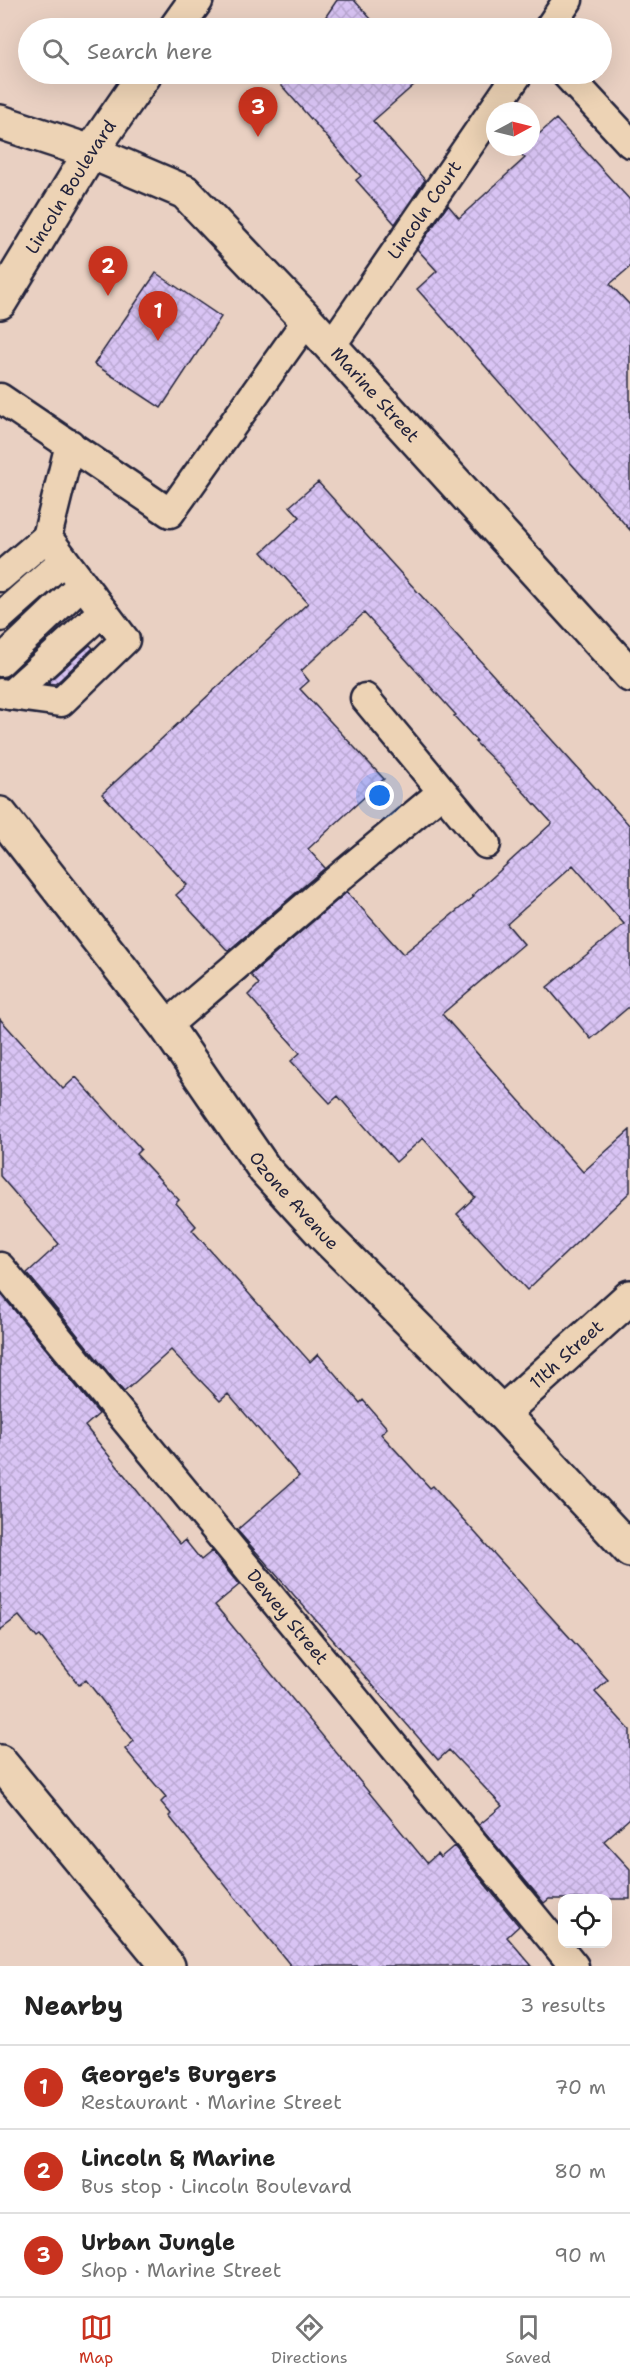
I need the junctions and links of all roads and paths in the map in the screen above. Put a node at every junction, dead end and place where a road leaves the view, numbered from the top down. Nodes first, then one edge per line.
1 (196, 0) edge
2 (568, 0) edge
3 (183, 18) edge
4 (556, 18) edge
5 (138, 84) edge
6 (511, 84) edge
7 (575, 84) edge
8 (0, 122) edge
9 (630, 143) edge
10 (91, 152) junction
11 (0, 302) edge
12 (307, 320) junction
13 (331, 346) junction
14 (0, 398) edge
15 (70, 444) junction
16 (47, 537) junction
17 (64, 560) junction
18 (0, 577) edge
19 (82, 584) junction
20 (103, 611) junction
21 (0, 617) edge
22 (0, 662) edge
23 (630, 675) edge
24 (5, 694) edge
25 (365, 698) dead end
26 (442, 792) junction
27 (0, 814) edge
28 (486, 844) dead end
29 (166, 1026) junction
30 (0, 1267) edge
31 (630, 1297) edge
32 (502, 1413) junction
33 (630, 1550) edge
34 (0, 1762) edge
35 (168, 1966) edge
36 (574, 1966) edge

1 - 3 main road
2 - 4 lane
5 - 10 main road, Lincoln Boulevard
6 - 13 lane, Lincoln Court
7 - 9 lane
8 - 10 main road, Marine Street
10 - 11 main road, Lincoln Boulevard
10 - 12 main road, Marine Street
12 - 13 main road, Marine Street
12 - 15 lane
13 - 23 main road, Marine Street
14 - 15 lane
15 - 16 lane
16 - 17 lane
16 - 18 lane
17 - 19 lane
17 - 21 lane
19 - 20 lane
19 - 22 lane
20 - 24 lane
20 - 24 lane
25 - 26 lane
26 - 28 lane
26 - 29 lane
27 - 29 main road, Ozone Avenue
29 - 32 main road, Ozone Avenue
30 - 36 lane, Dewey Street
31 - 32 main road, 11th Street
32 - 33 main road, Ozone Avenue
34 - 35 main road

